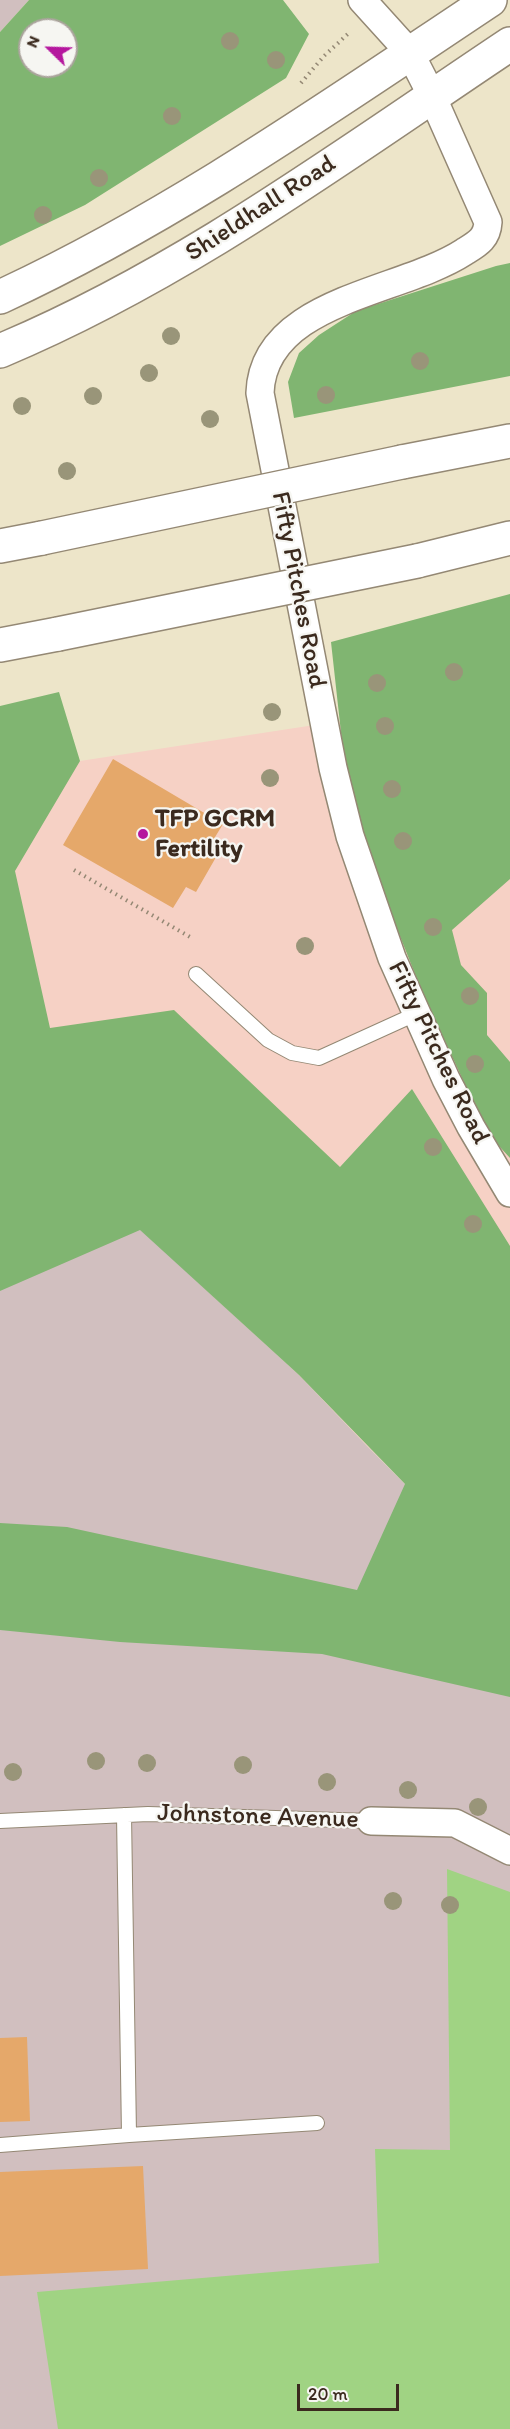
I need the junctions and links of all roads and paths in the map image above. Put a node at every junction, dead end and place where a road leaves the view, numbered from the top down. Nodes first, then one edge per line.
1 (362, 0) edge
2 (490, 0) edge
3 (510, 44) edge
4 (410, 53) junction
5 (432, 96) junction
6 (0, 297) edge
7 (0, 351) edge
8 (510, 441) edge
9 (510, 538) edge
10 (0, 546) edge
11 (510, 554) edge
12 (417, 561) junction
13 (0, 645) edge
14 (74, 870) dead end
15 (192, 938) dead end
16 (196, 974) dead end
17 (417, 1013) junction
18 (510, 1193) edge
19 (124, 1815) junction
20 (0, 1821) edge
21 (370, 1821) joint
22 (510, 1851) edge
23 (317, 2123) dead end
24 (129, 2135) junction
25 (0, 2145) edge

1 - 4 street, Fifty Pitches Road
2 - 4 main road, Shieldhall Road
3 - 5 main road, Shieldhall Road
4 - 5 street, Fifty Pitches Road
4 - 6 main road, Shieldhall Road
5 - 7 main road, Shieldhall Road
5 - 17 street, Fifty Pitches Road
8 - 10 main road, bridge
9 - 12 main road
11 - 12 main road
12 - 13 main road, bridge
14 - 15 path
16 - 17 lane
17 - 18 street, Fifty Pitches Road
19 - 20 lane, Johnstone Avenue
19 - 21 lane, Johnstone Avenue
19 - 24 lane
21 - 22 street, Johnstone Avenue
23 - 24 lane
24 - 25 lane

